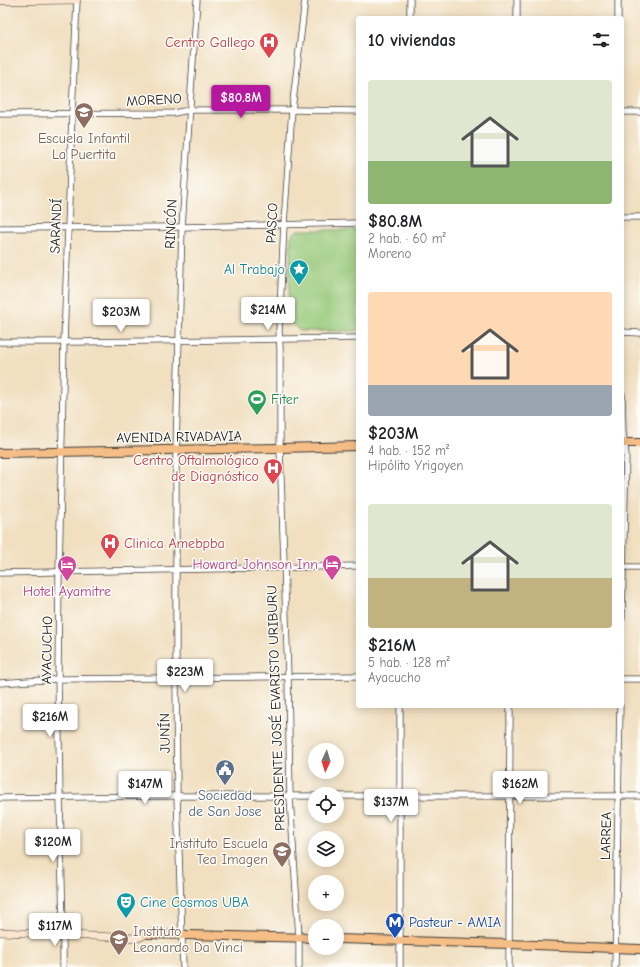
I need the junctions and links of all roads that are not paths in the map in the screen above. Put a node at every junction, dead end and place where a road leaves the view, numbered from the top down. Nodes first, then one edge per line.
1 (77, 0) edge
2 (197, 0) edge
3 (305, 0) edge
4 (410, 0) edge
5 (517, 0) edge
6 (618, 0) edge
7 (0, 1) edge
8 (410, 16) edge
9 (517, 16) edge
10 (618, 16) edge
11 (189, 110) junction
12 (292, 110) junction
13 (356, 111) edge
14 (624, 112) edge
15 (640, 112) edge
16 (0, 114) edge
17 (72, 114) junction
18 (624, 217) edge
19 (640, 217) edge
20 (356, 223) edge
21 (284, 224) junction
22 (68, 227) junction
23 (182, 227) junction
24 (0, 228) edge
25 (624, 332) edge
26 (640, 332) edge
27 (356, 338) edge
28 (280, 340) junction
29 (179, 341) junction
30 (0, 342) edge
31 (64, 342) junction
32 (624, 443) edge
33 (640, 443) edge
34 (356, 446) edge
35 (624, 447) edge
36 (280, 448) junction
37 (176, 450) junction
38 (0, 453) edge
39 (62, 453) junction
40 (624, 511) edge
41 (356, 566) edge
42 (284, 567) junction
43 (624, 567) edge
44 (640, 567) edge
45 (176, 569) junction
46 (59, 572) junction
47 (0, 573) edge
48 (288, 676) junction
49 (356, 676) edge
50 (176, 678) junction
51 (58, 679) junction
52 (624, 679) edge
53 (640, 679) edge
54 (0, 683) edge
55 (400, 708) edge
56 (510, 708) edge
57 (620, 708) edge
58 (177, 796) junction
59 (290, 796) junction
60 (308, 796) edge
61 (344, 796) edge
62 (510, 796) junction
63 (640, 796) edge
64 (60, 797) junction
65 (400, 797) junction
66 (618, 797) junction
67 (0, 798) edge
68 (0, 932) edge
69 (147, 934) joint
70 (63, 935) junction
71 (182, 935) junction
72 (299, 938) junction
73 (308, 938) edge
74 (344, 939) edge
75 (400, 940) junction
76 (509, 944) junction
77 (615, 948) junction
78 (640, 949) edge
79 (63, 967) edge
80 (183, 967) edge
81 (300, 967) edge
82 (400, 967) edge
83 (509, 967) edge
84 (615, 967) edge

1 - 7 main road
1 - 17 street, SARANDÍ
2 - 11 street, RINCÓN
3 - 12 street, PASCO
4 - 8 street
5 - 9 street
6 - 10 street
11 - 12 street, MORENO
11 - 17 street, MORENO
11 - 23 street, RINCÓN
12 - 13 street, MORENO
12 - 21 street, PASCO
14 - 15 street
16 - 17 street, MORENO
17 - 22 street, SARANDÍ
18 - 19 street
20 - 21 street
21 - 23 street
21 - 28 street, PASCO
22 - 23 street
22 - 24 street
22 - 31 street, SARANDÍ
23 - 29 street, RINCÓN
25 - 26 street
27 - 28 street
28 - 29 street
28 - 36 street, PASCO
29 - 31 street
29 - 37 street, RINCÓN
30 - 31 street
31 - 39 street, SARANDÍ
32 - 33 main road
34 - 36 main road, AVENIDA RIVADAVIA
35 - 40 street
36 - 37 main road, AVENIDA RIVADAVIA
36 - 42 street, PRESIDENTE JOSÉ EVARISTO URIBURU
37 - 39 main road, AVENIDA RIVADAVIA
37 - 45 street, JUNÍN
38 - 39 main road, AVENIDA RIVADAVIA
39 - 46 street, AYACUCHO
41 - 42 street
42 - 45 street
42 - 48 street, PRESIDENTE JOSÉ EVARISTO URIBURU
43 - 44 street
45 - 46 street
45 - 50 street, JUNÍN
46 - 47 street
46 - 51 street, AYACUCHO
48 - 49 street
48 - 50 street
48 - 59 street, PRESIDENTE JOSÉ EVARISTO URIBURU
50 - 51 street
50 - 58 street, JUNÍN
51 - 54 street
51 - 64 street, AYACUCHO
52 - 53 street
55 - 65 street
56 - 62 street
57 - 66 street, LARREA
58 - 59 street
58 - 64 street
58 - 71 street, JUNÍN
59 - 60 street
59 - 72 street, PRESIDENTE JOSÉ EVARISTO URIBURU
61 - 65 street
62 - 65 street
62 - 66 street
62 - 76 street
63 - 66 street
64 - 67 street
64 - 70 street, AYACUCHO
65 - 75 street
66 - 77 street, LARREA
68 - 70 main road
69 - 70 main road
69 - 71 main road
70 - 79 street, AYACUCHO
71 - 72 main road
71 - 80 street, JUNÍN
72 - 73 main road
72 - 81 street, PRESIDENTE JOSÉ EVARISTO URIBURU
74 - 75 main road
75 - 76 main road
75 - 82 street
76 - 77 main road
76 - 83 street
77 - 78 main road
77 - 84 street, LARREA

